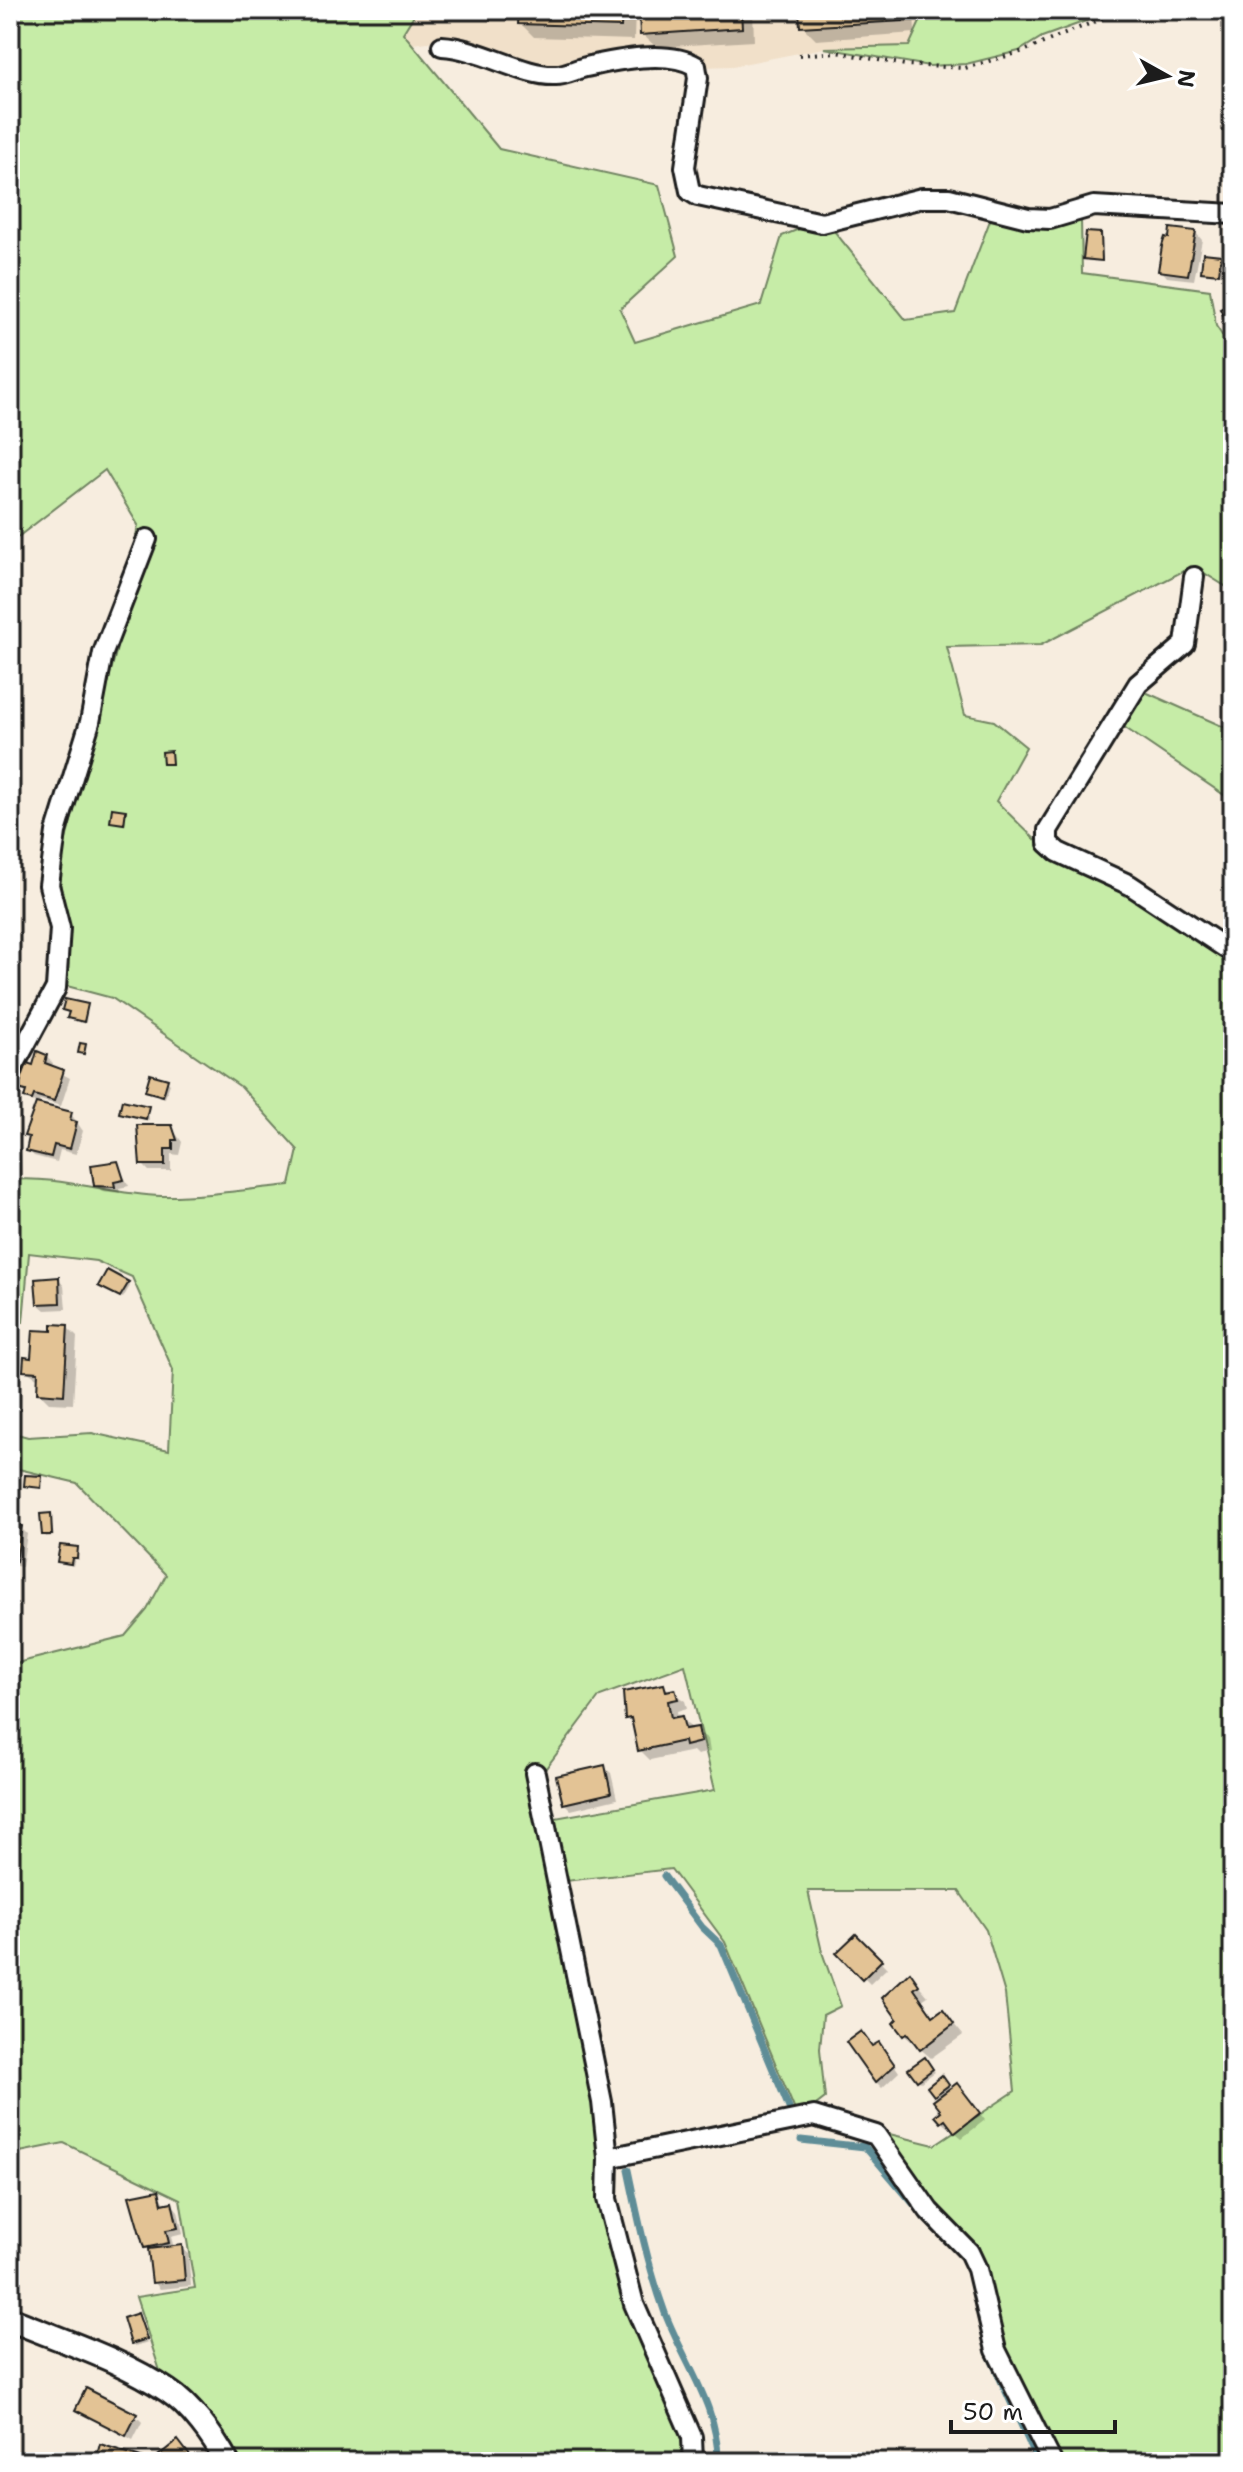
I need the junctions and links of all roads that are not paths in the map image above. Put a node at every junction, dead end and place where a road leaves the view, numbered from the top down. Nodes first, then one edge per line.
1 (442, 46) dead end
2 (1233, 214) edge
3 (147, 539) dead end
4 (1194, 577) dead end
5 (1233, 953) edge
6 (10, 1073) edge
7 (535, 1773) dead end
8 (608, 2158) junction
9 (10, 2319) edge
10 (227, 2462) edge
11 (693, 2462) edge
12 (1052, 2462) edge

1 - 2 street
3 - 6 street
4 - 5 street
7 - 8 street
8 - 11 street
8 - 12 street
9 - 10 street

